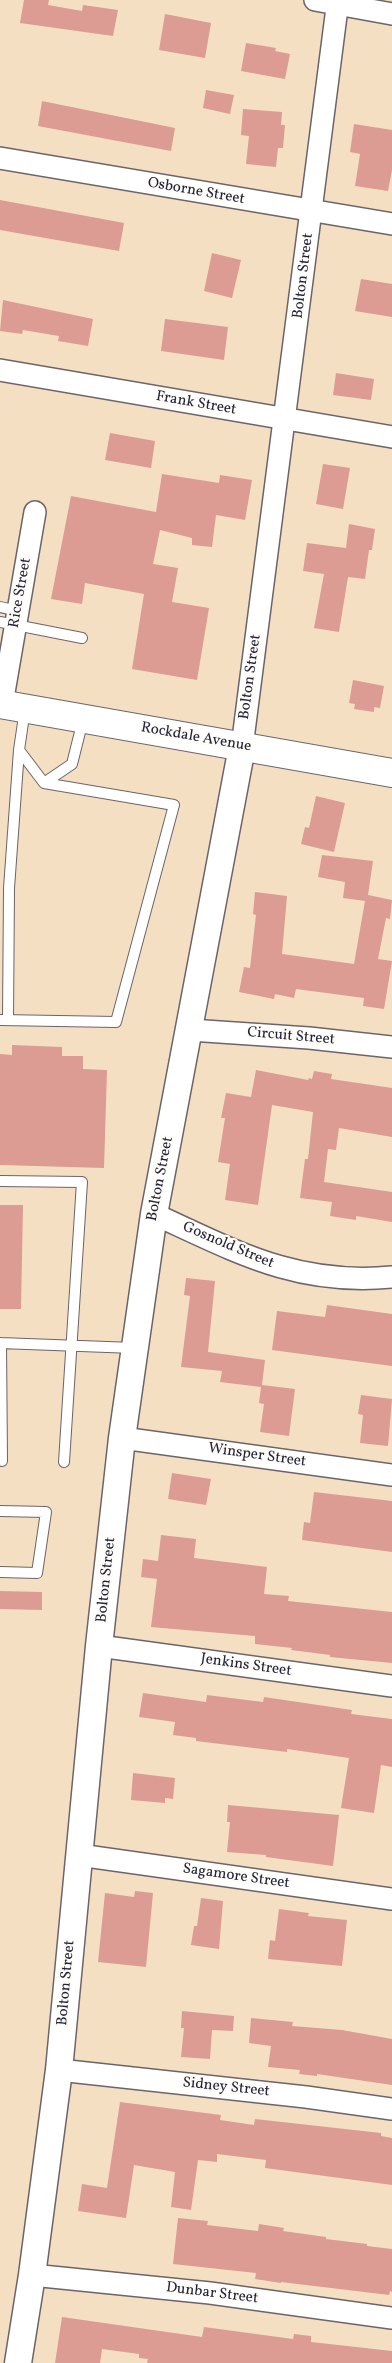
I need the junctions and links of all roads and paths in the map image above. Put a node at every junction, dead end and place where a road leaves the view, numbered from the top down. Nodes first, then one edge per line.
1 (315, 0) edge
2 (338, 2) edge
3 (392, 14) edge
4 (0, 158) edge
5 (312, 211) junction
6 (392, 224) edge
7 (0, 370) edge
8 (285, 420) junction
9 (392, 437) edge
10 (35, 512) dead end
11 (9, 616) edge
12 (82, 638) dead end
13 (6, 646) edge
14 (9, 705) edge
15 (83, 719) junction
16 (242, 747) junction
17 (19, 750) junction
18 (392, 773) edge
19 (44, 783) junction
20 (4, 1020) edge
21 (190, 1030) junction
22 (392, 1047) edge
23 (0, 1181) edge
24 (154, 1214) junction
25 (392, 1277) edge
26 (0, 1343) edge
27 (70, 1346) junction
28 (135, 1348) junction
29 (122, 1438) junction
30 (2, 1461) dead end
31 (64, 1462) dead end
32 (392, 1475) edge
33 (0, 1511) edge
34 (0, 1572) edge
35 (99, 1646) junction
36 (392, 1686) edge
37 (79, 1855) junction
38 (392, 1899) edge
39 (59, 2070) junction
40 (392, 2109) edge
41 (32, 2275) junction
42 (392, 2318) edge
43 (18, 2363) edge

1 - 2 street
2 - 3 street
2 - 5 street, Bolton Street
4 - 5 street, Osborne Street
5 - 6 street, Osborne Street
5 - 8 street, Bolton Street
7 - 8 street, Frank Street
8 - 9 street, Frank Street
8 - 16 street, Bolton Street
10 - 11 street, Rice Street
11 - 12 lane
11 - 13 street, Rice Street
13 - 14 street, Rice Street
14 - 15 main road, Rockdale Avenue
14 - 17 lane
15 - 16 main road, Rockdale Avenue
15 - 19 lane
16 - 18 main road, Rockdale Avenue
16 - 21 street, Bolton Street
17 - 19 lane
17 - 20 lane
19 - 20 lane
21 - 22 street, Circuit Street
21 - 24 street, Bolton Street
23 - 27 lane
24 - 25 street, Gosnold Street
24 - 28 street, Bolton Street
26 - 27 lane
26 - 30 lane
27 - 28 lane
27 - 31 lane
28 - 29 street, Bolton Street
29 - 32 street, Winsper Street
29 - 35 street, Bolton Street
33 - 34 lane
35 - 36 street, Jenkins Street
35 - 37 street, Bolton Street
37 - 38 street, Sagamore Street
37 - 39 street, Bolton Street
39 - 40 street, Sidney Street
39 - 41 street, Bolton Street
41 - 42 street, Dunbar Street
41 - 43 street, Bolton Street

